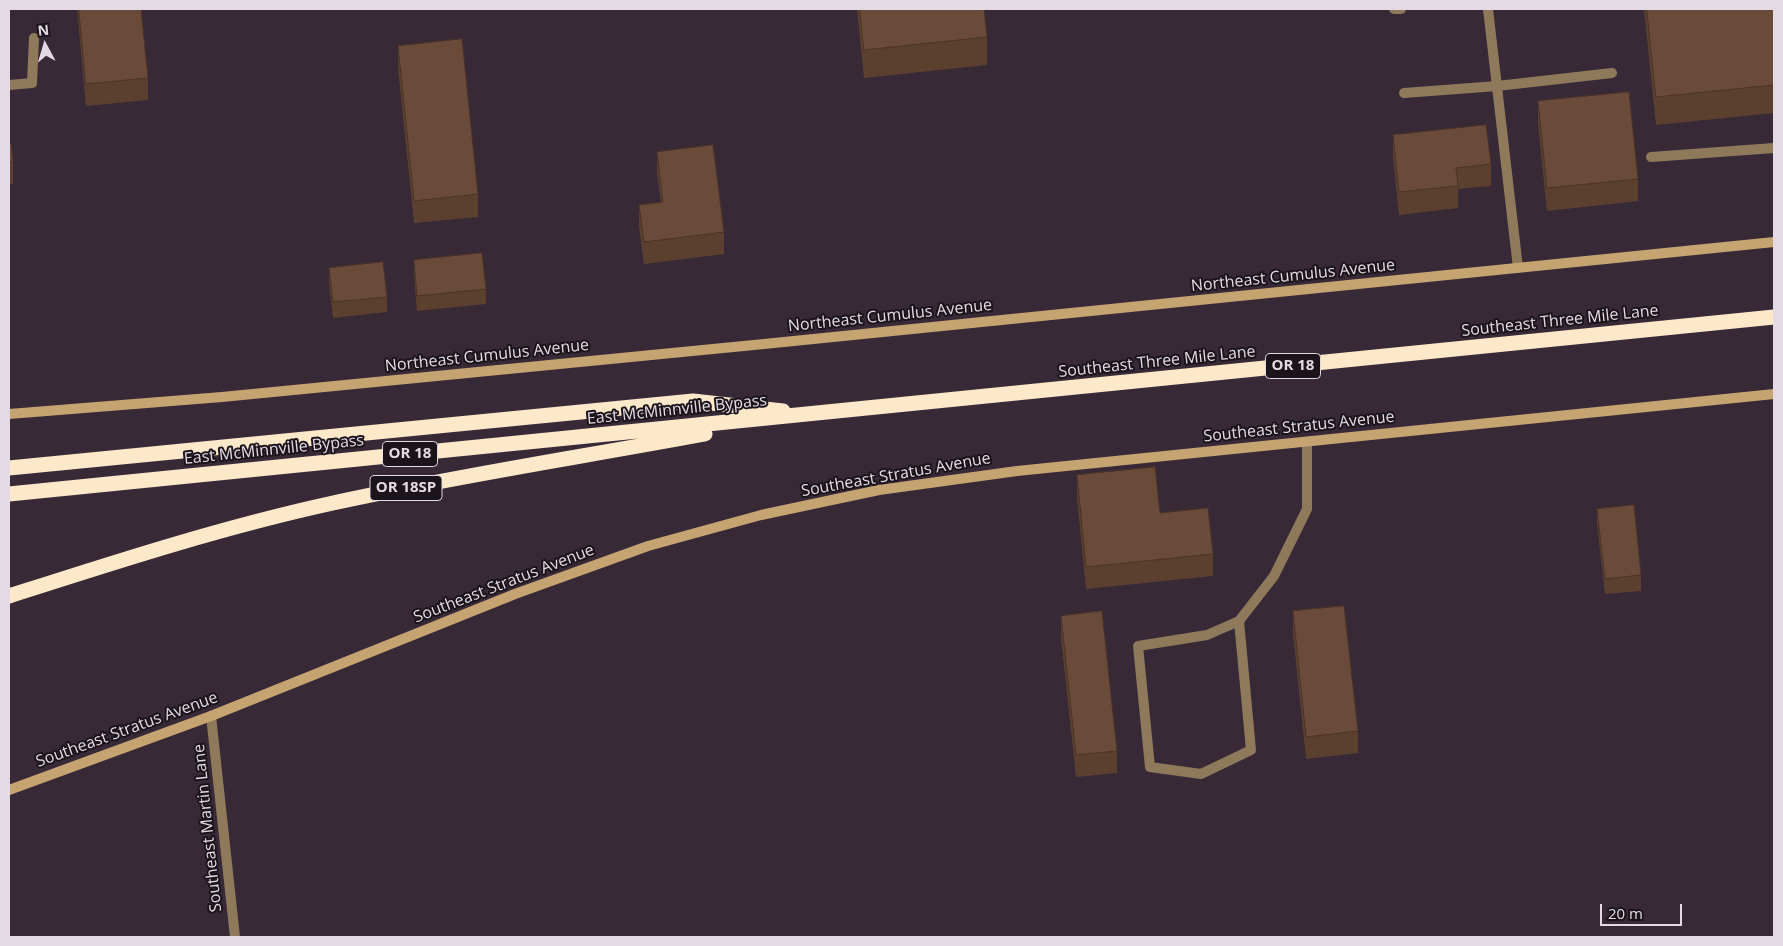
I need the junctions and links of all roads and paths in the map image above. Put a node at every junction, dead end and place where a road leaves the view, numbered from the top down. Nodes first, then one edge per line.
1 (1394, 9) edge
2 (1401, 9) edge
3 (1488, 9) edge
4 (34, 38) dead end
5 (1612, 73) dead end
6 (9, 85) edge
7 (1497, 86) junction
8 (1404, 94) dead end
9 (1774, 148) edge
10 (1651, 157) dead end
11 (1774, 242) edge
12 (1518, 268) junction
13 (1774, 317) edge
14 (1774, 394) edge
15 (9, 414) edge
16 (812, 414) junction
17 (1307, 442) junction
18 (9, 468) edge
19 (9, 494) edge
20 (9, 596) edge
21 (1239, 621) junction
22 (211, 716) junction
23 (9, 790) edge
24 (235, 937) edge

1 - 2 street
3 - 7 street
4 - 6 street
5 - 7 street
7 - 8 street
7 - 12 street
9 - 10 street
11 - 12 street, Northeast Cumulus Avenue
12 - 15 street, Northeast Cumulus Avenue
13 - 16 highway, Southeast Three Mile Lane / OR 18
14 - 17 street, Southeast Stratus Avenue
16 - 18 highway
16 - 19 highway, East McMinnville Bypass / OR 18
16 - 20 highway, OR 18SP
17 - 21 street
17 - 22 street, Southeast Stratus Avenue
21 - 21 street
22 - 23 street, Southeast Stratus Avenue
22 - 24 street, Southeast Martin Lane

